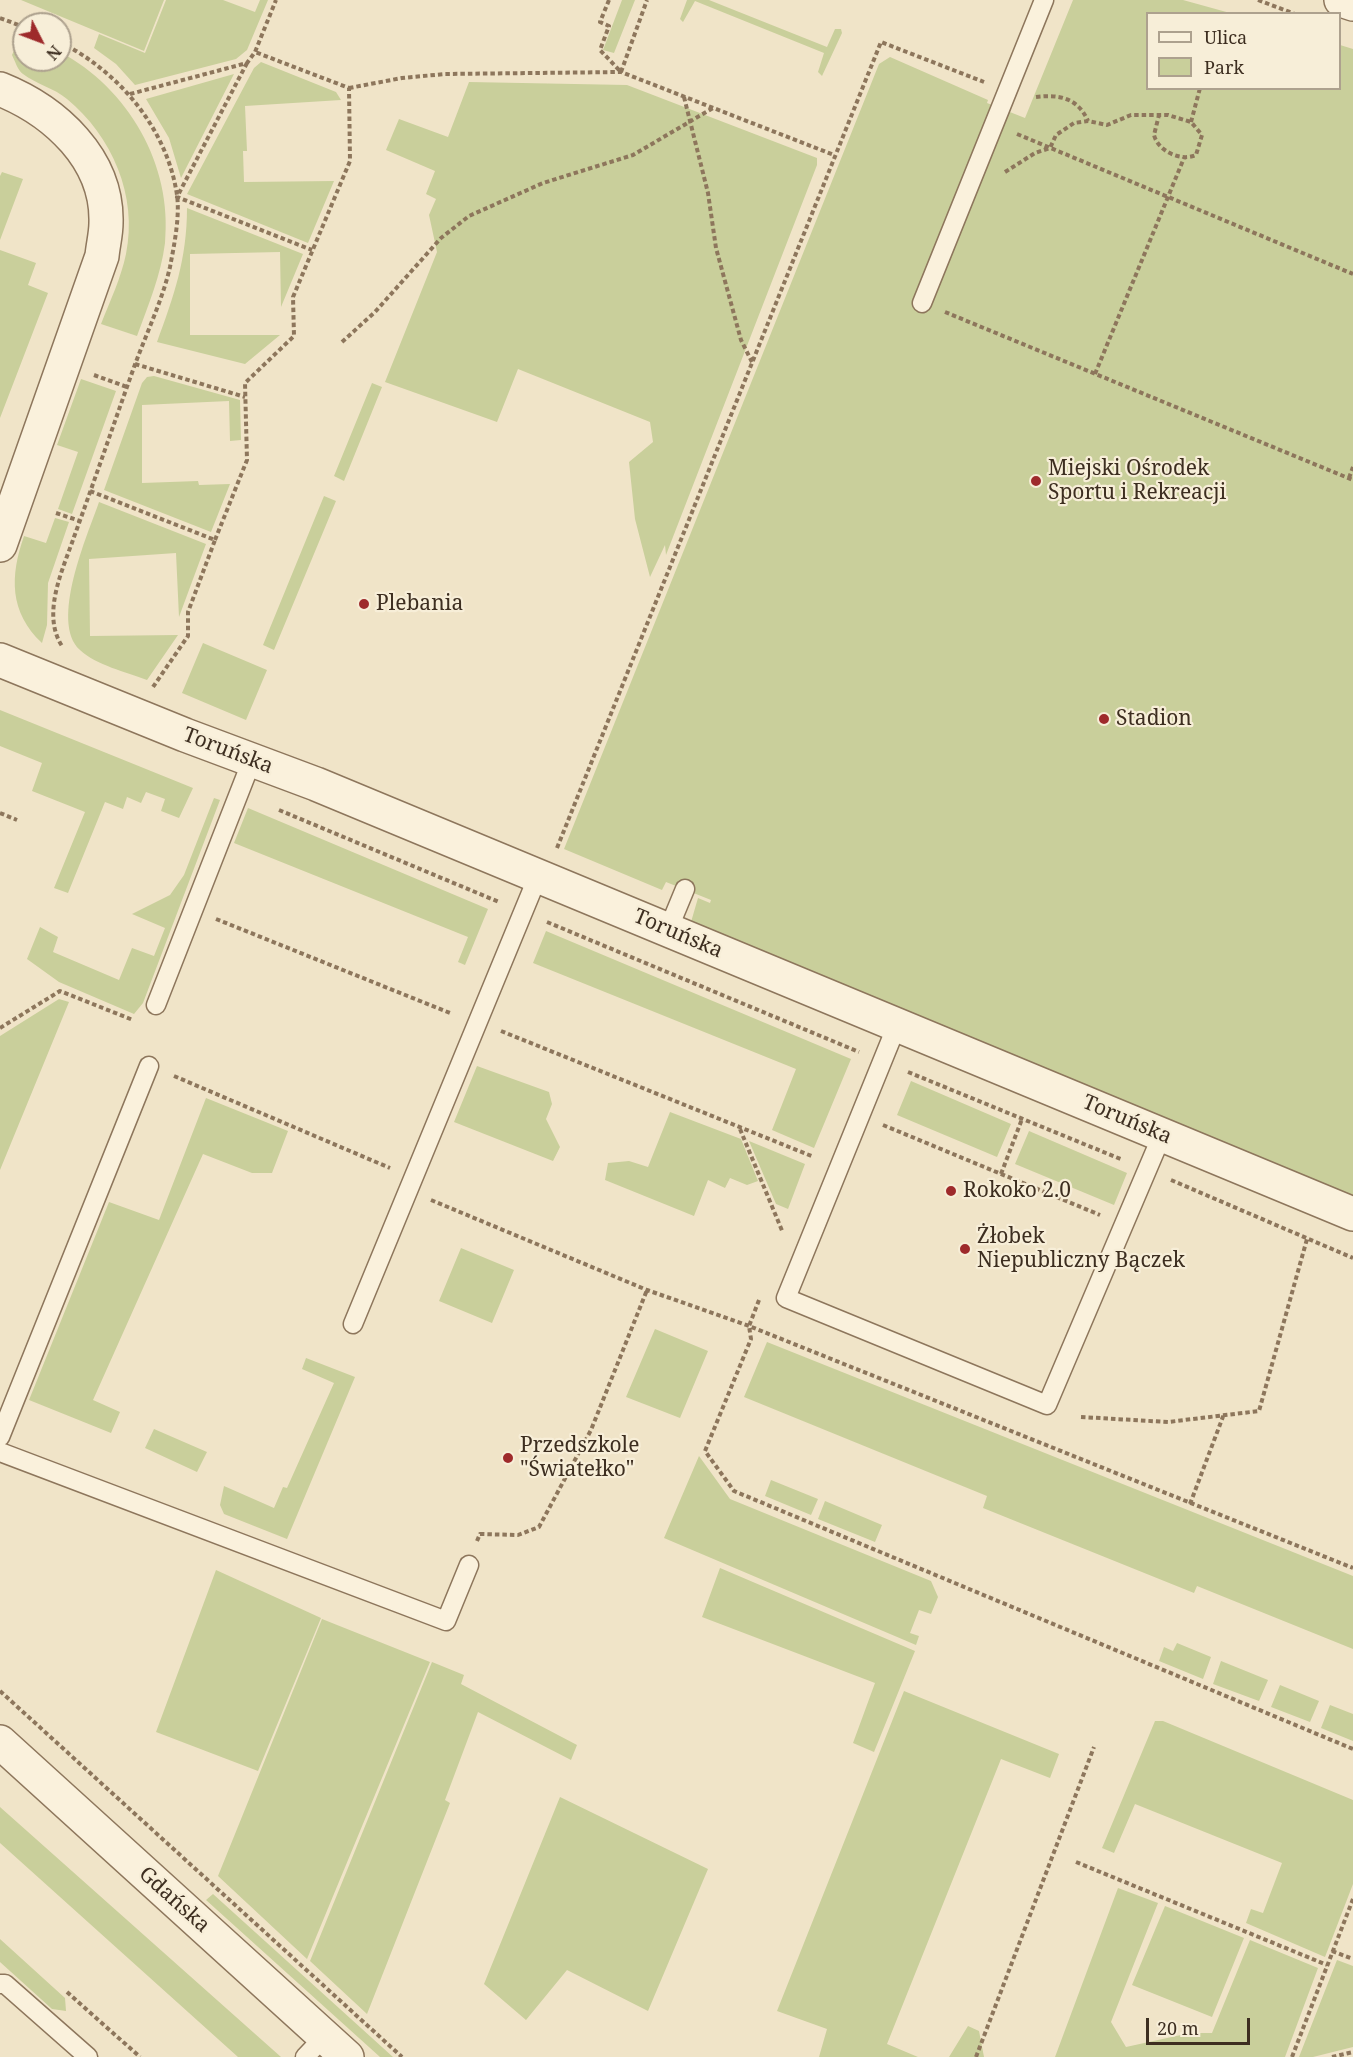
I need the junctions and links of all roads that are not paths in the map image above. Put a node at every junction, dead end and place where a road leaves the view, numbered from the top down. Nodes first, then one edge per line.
1 (1044, 0) edge
2 (1341, 0) edge
3 (1353, 4) edge
4 (0, 89) edge
5 (922, 303) road end
6 (0, 545) edge
7 (0, 660) edge
8 (252, 760) junction
9 (546, 866) junction
10 (685, 889) dead end
11 (668, 930) junction
12 (156, 1005) road end
13 (897, 1025) junction
14 (149, 1066) road end
15 (1162, 1135) junction
16 (1353, 1214) edge
17 (353, 1324) dead end
18 (0, 1437) edge
19 (0, 1452) edge
20 (469, 1565) dead end
21 (0, 1742) edge
22 (0, 1984) edge
23 (326, 2050) edge
24 (88, 2057) edge

1 - 5 lane
2 - 3 street
4 - 6 street
7 - 8 street, Toruńska
8 - 9 street, Toruńska
8 - 12 lane
9 - 11 street, Toruńska
9 - 17 lane
10 - 11 lane
11 - 13 street, Toruńska
13 - 15 street, Toruńska
13 - 15 lane
14 - 18 lane
15 - 16 street, Toruńska
19 - 20 lane
21 - 23 street, Gdańska
22 - 24 lane

